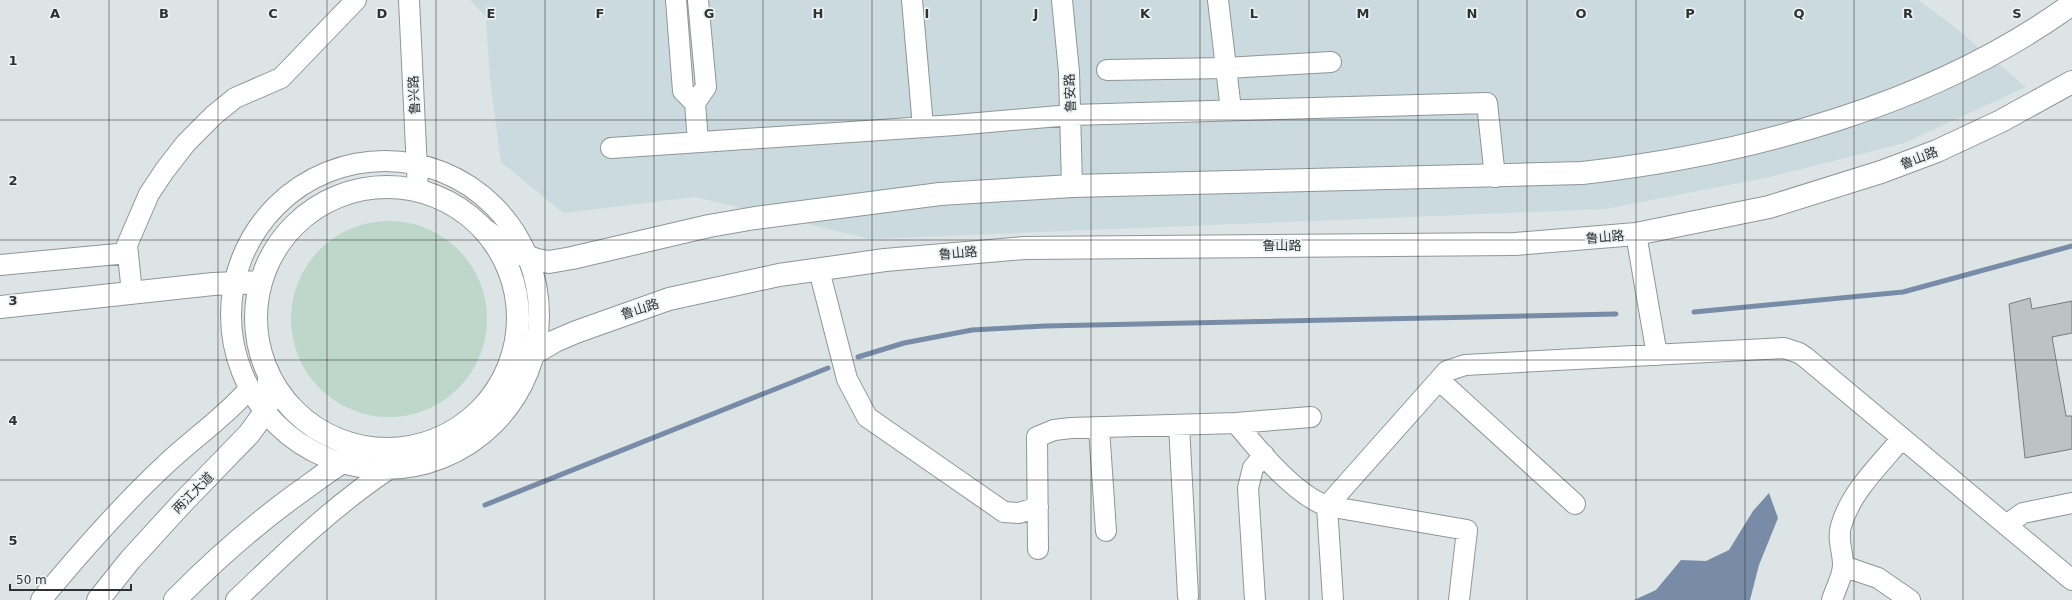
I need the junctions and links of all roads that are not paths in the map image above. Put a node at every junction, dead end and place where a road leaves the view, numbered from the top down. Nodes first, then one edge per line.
1 (356, 0) edge
2 (409, 0) edge
3 (676, 0) edge
4 (698, 0) edge
5 (912, 0) edge
6 (1062, 0) edge
7 (1218, 0) edge
8 (2072, 4) edge
9 (1331, 62) dead end
10 (1226, 68) junction
11 (1107, 70) dead end
12 (2072, 82) edge
13 (695, 103) junction
14 (1231, 110) junction
15 (1071, 115) junction
16 (923, 127) junction
17 (698, 142) junction
18 (611, 148) dead end
19 (418, 165) junction
20 (1495, 177) junction
21 (1072, 186) junction
22 (418, 190) junction
23 (486, 231) junction
24 (1636, 234) junction
25 (128, 253) junction
26 (527, 257) junction
27 (0, 265) edge
28 (819, 270) junction
29 (261, 282) junction
30 (234, 284) junction
31 (132, 293) junction
32 (0, 307) edge
33 (533, 354) junction
34 (1656, 355) junction
35 (270, 378) junction
36 (1439, 380) junction
37 (249, 390) junction
38 (494, 394) junction
39 (265, 412) junction
40 (1311, 417) dead end
41 (1236, 424) junction
42 (1178, 425) junction
43 (1099, 428) junction
44 (1902, 438) junction
45 (366, 448) junction
46 (1264, 455) junction
47 (339, 462) junction
48 (389, 469) junction
49 (2072, 503) edge
50 (1575, 504) dead end
51 (1327, 506) junction
52 (1038, 507) junction
53 (2006, 525) junction
54 (1106, 531) dead end
55 (1038, 549) dead end
56 (1843, 566) junction
57 (2072, 580) edge
58 (1188, 596) dead end
59 (41, 600) edge
60 (98, 600) edge
61 (175, 600) edge
62 (236, 600) edge
63 (1255, 600) edge
64 (1333, 600) edge
65 (1459, 600) edge
66 (1832, 600) edge
67 (1910, 600) edge

1 - 25 street
2 - 19 street, 鲁兴路
3 - 13 street
4 - 13 street
5 - 16 street
6 - 15 street, 鲁安路
7 - 10 street
8 - 20 highway
9 - 10 street
10 - 11 street
10 - 14 street
12 - 24 highway, 鲁山路
13 - 17 street
14 - 15 street
14 - 20 street
15 - 16 street
15 - 21 street, 鲁安路
16 - 17 street
17 - 18 street
19 - 22 street, 鲁兴路
19 - 26 street
19 - 30 street
20 - 21 highway
21 - 26 highway
22 - 23 highway
22 - 29 highway
23 - 26 highway
23 - 38 highway
24 - 28 highway, 鲁山路
24 - 34 street
25 - 27 street
25 - 31 street
26 - 33 street
28 - 33 highway, 鲁山路
28 - 52 street
29 - 30 highway
29 - 35 highway
30 - 31 highway
30 - 37 street
31 - 32 highway
33 - 38 highway, 鲁山路
33 - 48 street
34 - 36 street
34 - 44 street
35 - 39 highway, 两江大道
35 - 45 highway
36 - 50 street
36 - 51 street
37 - 39 street
37 - 59 street
38 - 45 highway
39 - 47 street
39 - 60 highway, 两江大道
40 - 41 street
41 - 42 street
41 - 46 street
42 - 43 street
42 - 58 street
43 - 52 street
43 - 54 street
44 - 53 street
44 - 56 street
45 - 47 highway
46 - 51 street
46 - 63 street
47 - 48 street
47 - 61 highway
48 - 62 street
49 - 53 street
51 - 64 street
51 - 65 street
52 - 55 street
53 - 57 street
56 - 66 street
56 - 67 street

